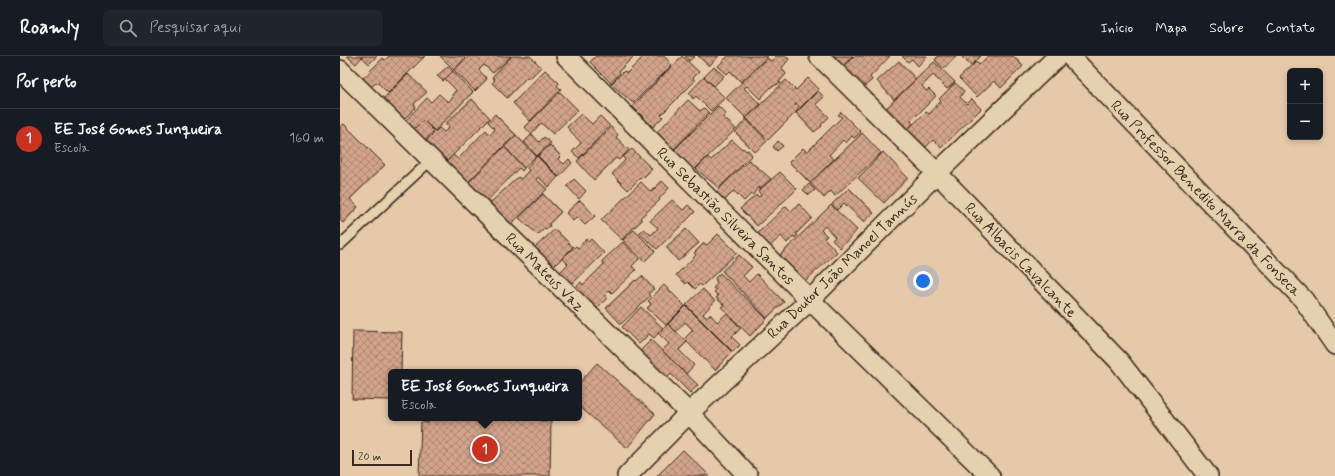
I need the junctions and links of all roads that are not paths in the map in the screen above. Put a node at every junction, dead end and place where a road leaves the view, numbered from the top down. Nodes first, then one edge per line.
1 (566, 56) edge
2 (819, 56) edge
3 (1058, 56) edge
4 (1070, 56) edge
5 (340, 70) edge
6 (431, 160) junction
7 (937, 173) junction
8 (340, 245) edge
9 (810, 300) junction
10 (1335, 345) edge
11 (689, 413) junction
12 (627, 476) edge
13 (748, 476) edge
14 (990, 476) edge
15 (1208, 476) edge

1 - 9 street, Rua Sebastião Silveira Santos
2 - 7 street, Rua Albacis Cavalcante
3 - 7 street, Rua Doutor João Manoel Tannús
4 - 10 street, Rua Professor Benedito Marra da Fonseca
5 - 6 street, Rua Mateus Vaz
6 - 8 lane
6 - 11 street, Rua Mateus Vaz
7 - 9 street, Rua Doutor João Manoel Tannús
7 - 15 street, Rua Albacis Cavalcante
9 - 11 street, Rua Doutor João Manoel Tannús
9 - 14 street, Rua Sebastião Silveira Santos
11 - 12 street, Rua Doutor João Manoel Tannús
11 - 13 street, Rua Mateus Vaz

